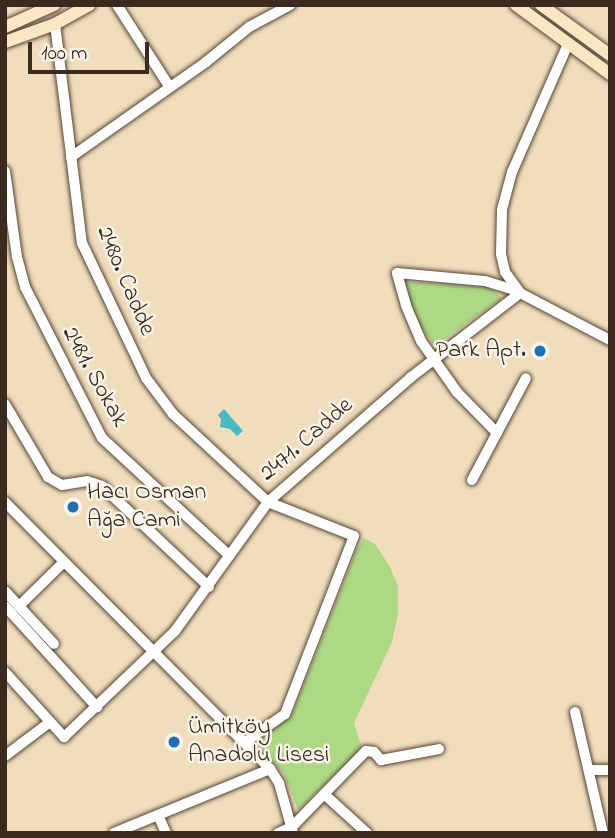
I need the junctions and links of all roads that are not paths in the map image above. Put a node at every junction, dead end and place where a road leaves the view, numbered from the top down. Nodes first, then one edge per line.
1 (89, 5) edge
2 (117, 5) edge
3 (290, 5) edge
4 (516, 5) edge
5 (541, 5) edge
6 (52, 6) edge
7 (55, 24) junction
8 (5, 27) edge
9 (5, 42) edge
10 (568, 44) junction
11 (610, 55) edge
12 (610, 74) edge
13 (169, 86) junction
14 (71, 158) junction
15 (5, 171) edge
16 (520, 293) junction
17 (610, 340) edge
18 (433, 359) junction
19 (526, 378) dead end
20 (5, 404) edge
21 (497, 433) junction
22 (472, 480) dead end
23 (5, 502) edge
24 (268, 502) junction
25 (229, 555) junction
26 (64, 562) junction
27 (209, 587) junction
28 (5, 591) edge
29 (5, 606) edge
30 (19, 606) junction
31 (54, 644) dead end
32 (156, 652) junction
33 (5, 673) edge
34 (97, 707) junction
35 (575, 712) dead end
36 (50, 722) junction
37 (244, 743) junction
38 (439, 749) dead end
39 (5, 756) edge
40 (270, 769) junction
41 (610, 769) edge
42 (589, 770) junction
43 (324, 794) junction
44 (158, 815) junction
45 (293, 830) edge
46 (114, 833) edge
47 (166, 833) edge
48 (278, 833) edge
49 (367, 833) edge
50 (603, 833) edge

1 - 7 main road
2 - 13 street
3 - 13 street
4 - 10 main road
5 - 11 main road
6 - 7 main road
6 - 8 main road
7 - 9 main road
7 - 14 street, 2480. Cadde
10 - 12 main road
10 - 16 street
13 - 14 street
14 - 24 street, 2480. Cadde
15 - 25 street, 2481. Sokak
16 - 17 street
16 - 18 street, 2471. Cadde
16 - 18 street
18 - 21 street
18 - 24 street, 2471. Cadde
19 - 21 street
20 - 27 street
21 - 22 street
23 - 26 street
24 - 25 street, 2471. Cadde
24 - 37 street
25 - 27 street, 2471. Cadde
26 - 30 street
26 - 32 street
27 - 32 street, 2471. Cadde
28 - 30 street
29 - 34 street
30 - 31 street
32 - 34 street, 2471. Cadde
32 - 37 street
33 - 36 street
34 - 36 street, 2471. Cadde
35 - 42 street
36 - 39 street
37 - 40 street
38 - 43 street
40 - 44 street
40 - 45 street
41 - 42 street
42 - 50 street
43 - 45 street
43 - 49 street
44 - 46 street
44 - 47 street
45 - 48 street

